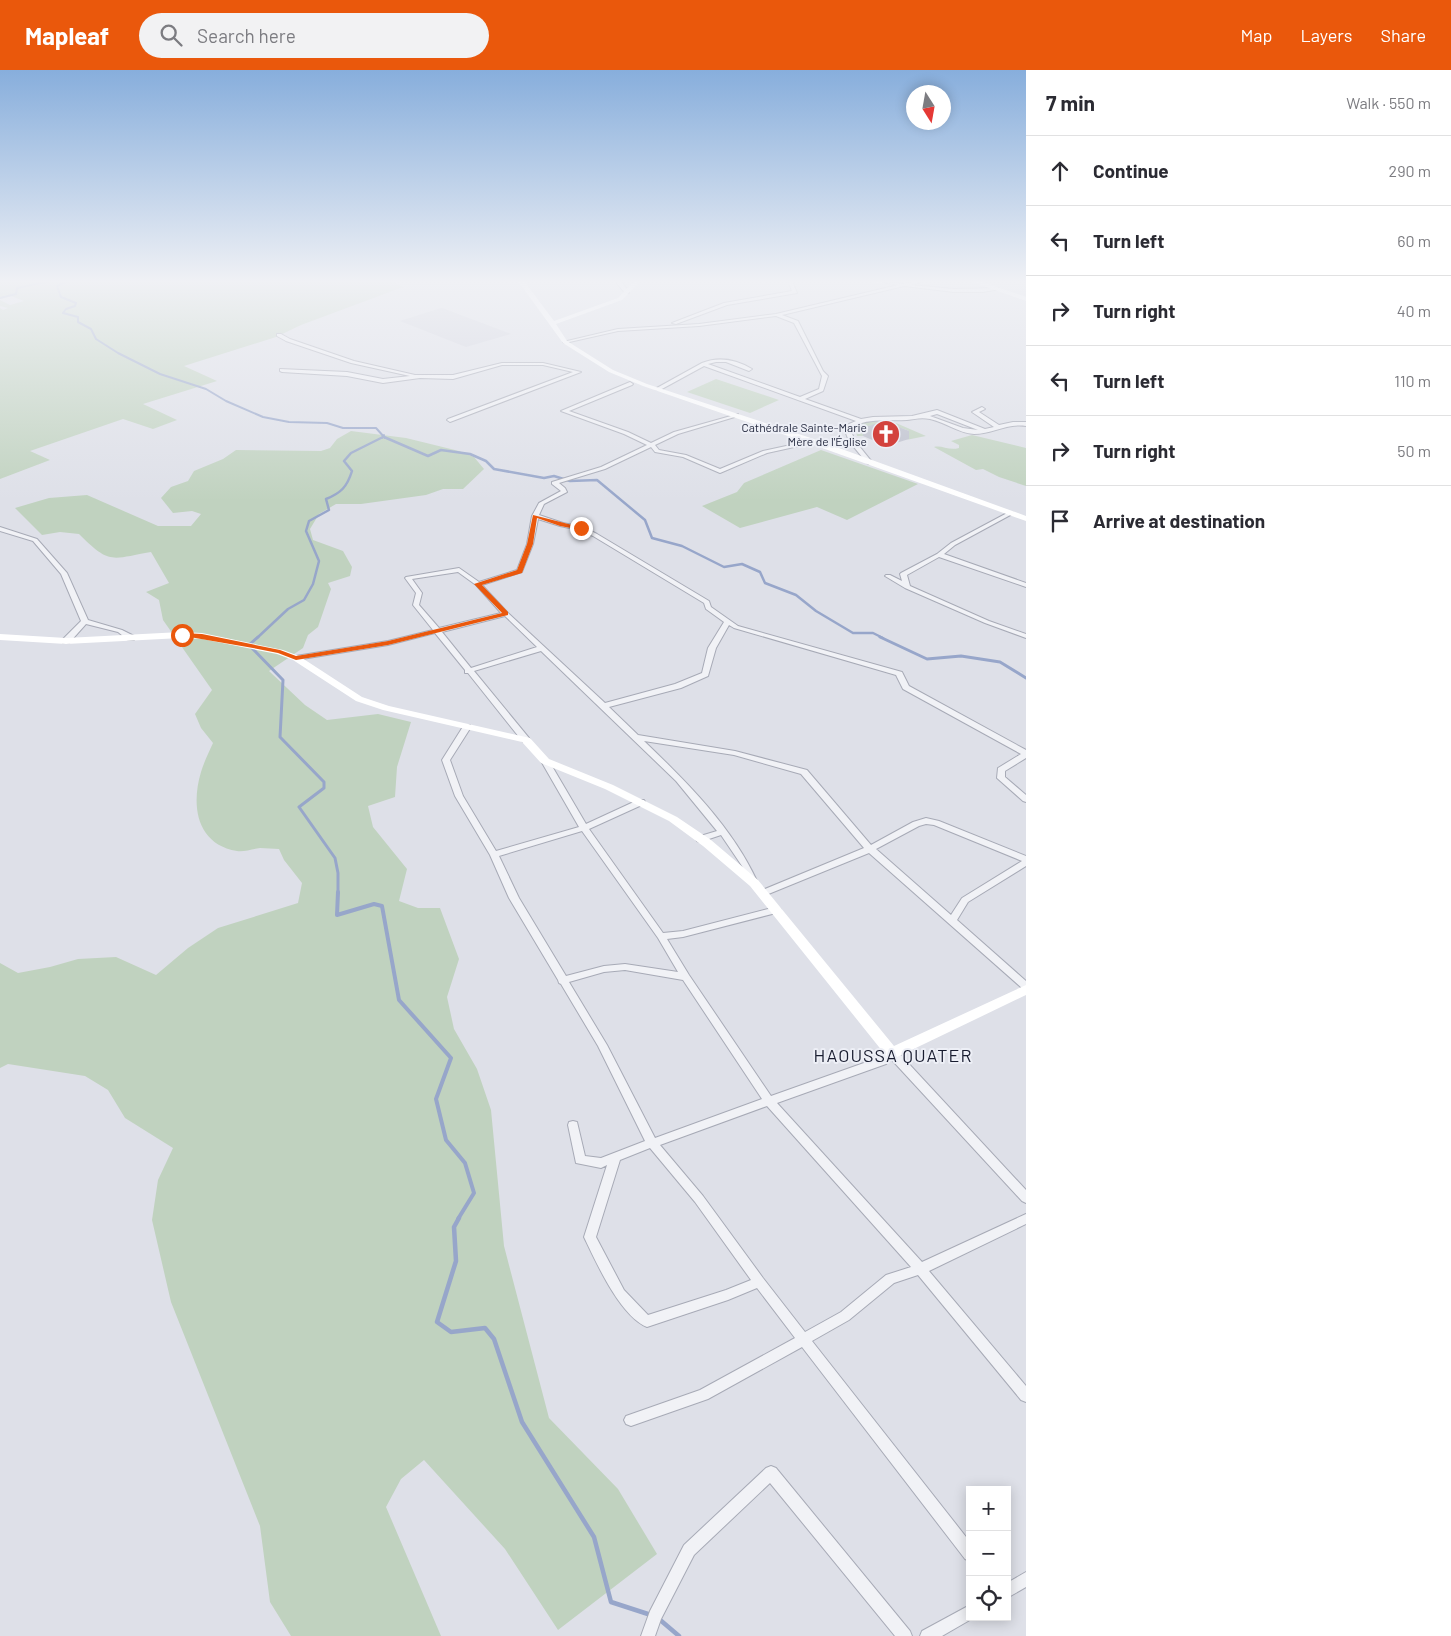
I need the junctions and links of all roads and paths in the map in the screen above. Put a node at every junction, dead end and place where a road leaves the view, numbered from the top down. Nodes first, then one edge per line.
1 (330, 354) edge
2 (584, 354) edge
3 (812, 354) edge
4 (704, 364) junction
5 (749, 368) dead end
6 (282, 370) dead end
7 (420, 376) junction
8 (630, 384) dead end
9 (658, 390) junction
10 (800, 399) junction
11 (982, 409) dead end
12 (736, 415) junction
13 (450, 420) dead end
14 (859, 420) junction
15 (1026, 424) edge
16 (999, 428) junction
17 (814, 442) junction
18 (652, 444) junction
19 (869, 462) junction
20 (1012, 514) junction
21 (535, 516) junction
22 (1026, 519) edge
23 (0, 529) edge
24 (939, 555) junction
25 (903, 574) junction
26 (478, 584) junction
27 (1026, 585) edge
28 (907, 587) junction
29 (506, 614) junction
30 (728, 620) junction
31 (86, 621) junction
32 (438, 632) junction
33 (1026, 636) edge
34 (0, 637) edge
35 (131, 638) junction
36 (66, 641) junction
37 (543, 648) junction
38 (296, 658) junction
39 (468, 671) junction
40 (604, 706) junction
41 (467, 727) junction
42 (636, 737) junction
43 (526, 740) junction
44 (1026, 754) edge
45 (545, 761) junction
46 (1026, 799) edge
47 (641, 802) junction
48 (584, 828) junction
49 (723, 832) junction
50 (700, 839) junction
51 (870, 849) junction
52 (494, 855) junction
53 (1026, 860) edge
54 (754, 883) junction
55 (763, 893) junction
56 (776, 910) junction
57 (951, 922) junction
58 (661, 936) junction
59 (686, 977) junction
60 (562, 981) junction
61 (1026, 988) edge
62 (892, 1053) junction
63 (769, 1101) junction
64 (573, 1125) dead end
65 (652, 1143) junction
66 (615, 1158) junction
67 (1026, 1198) edge
68 (1026, 1219) edge
69 (920, 1270) junction
70 (759, 1282) junction
71 (803, 1339) junction
72 (1026, 1396) edge
73 (631, 1420) dead end
74 (966, 1549) edge
75 (1026, 1580) edge
76 (1011, 1589) edge
77 (966, 1614) edge
78 (648, 1636) edge
79 (905, 1636) edge
80 (927, 1636) edge

1 - 7 street
2 - 9 street
3 - 10 street
4 - 5 street
4 - 9 street
4 - 10 street
6 - 7 street
7 - 13 street
8 - 18 street
9 - 12 street
10 - 14 street
11 - 16 street
12 - 17 street
12 - 18 street
14 - 16 street
14 - 19 street
15 - 16 street
17 - 18 street
17 - 19 street
18 - 21 street
19 - 20 street
20 - 22 street
20 - 24 street
21 - 26 street
21 - 30 street
23 - 31 street
24 - 25 street
24 - 27 street
25 - 28 street
25 - 28 street
26 - 29 street
26 - 32 street
28 - 33 street
29 - 32 street
29 - 37 street
30 - 40 street
30 - 44 street
31 - 35 street
31 - 36 street
32 - 38 street
32 - 39 street
34 - 36 street
35 - 36 street
35 - 38 street
37 - 39 street
37 - 40 street
38 - 41 street
39 - 43 street
40 - 42 street
41 - 43 street
41 - 52 street
42 - 49 street
42 - 51 street
43 - 45 street
44 - 46 street
45 - 47 street
45 - 48 street
47 - 48 street
47 - 50 street
48 - 52 street
48 - 58 street
49 - 50 street
49 - 54 street
50 - 54 street
51 - 53 street
51 - 55 street
51 - 57 street
52 - 60 street
53 - 57 street
54 - 55 street
55 - 56 street
56 - 58 street
56 - 62 street
57 - 61 street
58 - 59 street
59 - 60 street
59 - 63 street
60 - 65 street
61 - 62 street
62 - 63 street
62 - 67 street
63 - 65 street
63 - 69 street
64 - 66 street
65 - 66 street
65 - 70 street
66 - 70 street
68 - 69 street
69 - 71 street
69 - 72 street
70 - 71 street
71 - 73 street
71 - 74 street
75 - 76 street
77 - 80 street
78 - 79 street

